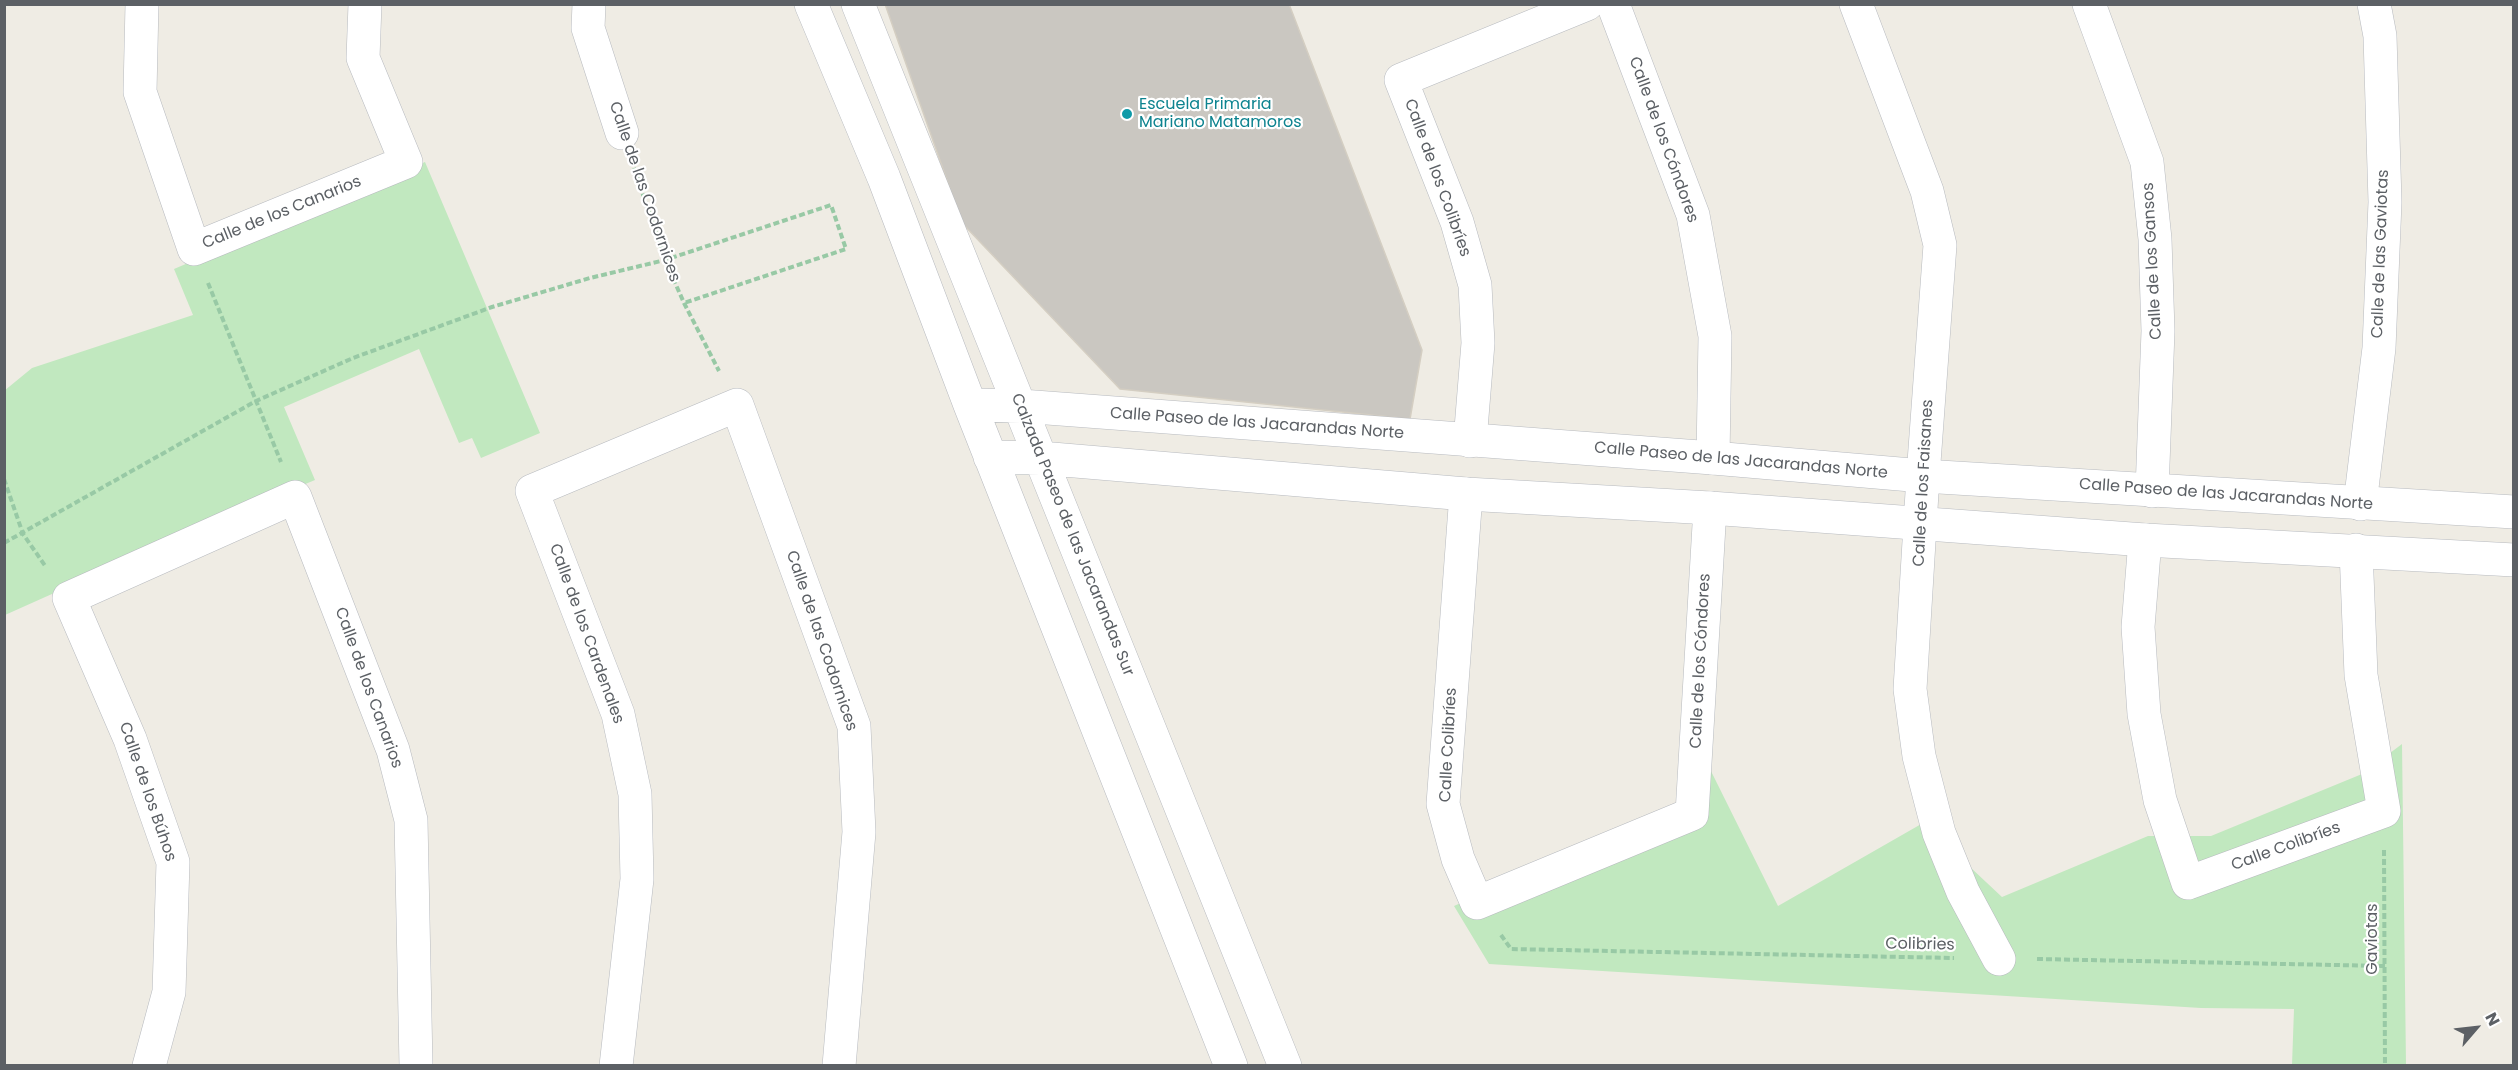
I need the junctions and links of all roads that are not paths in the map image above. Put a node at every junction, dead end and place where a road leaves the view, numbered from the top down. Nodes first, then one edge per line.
1 (142, 4) edge
2 (365, 4) edge
3 (589, 4) edge
4 (812, 4) edge
5 (858, 4) edge
6 (1587, 4) edge
7 (1613, 4) edge
8 (1856, 4) edge
9 (2089, 4) edge
10 (2374, 4) edge
11 (622, 134) road end
12 (970, 405) junction
13 (1021, 406) junction
14 (1470, 441) junction
15 (990, 457) junction
16 (1040, 458) junction
17 (1713, 458) junction
18 (1923, 476) junction
19 (532, 491) joint
20 (2152, 491) junction
21 (1466, 494) junction
22 (2361, 504) junction
23 (1710, 508) junction
24 (2514, 512) edge
25 (1922, 524) junction
26 (2145, 540) junction
27 (2356, 550) junction
28 (2514, 561) edge
29 (69, 598) joint
30 (1692, 814) joint
31 (1999, 959) road end
32 (149, 1065) edge
33 (416, 1065) edge
34 (616, 1065) edge
35 (839, 1065) edge
36 (1231, 1065) edge
37 (1285, 1065) edge

1 - 2 street, Calle de los Canarios
3 - 11 street, Calle de las Codornices
4 - 12 street
5 - 13 street, Calzada Paseo de las Jacarandas Sur
6 - 14 street, Calle de los Colibríes
7 - 17 street, Calle de los Cóndores
8 - 18 street, Calle de los Faisanes
9 - 20 street, Calle de los Gansos
10 - 22 street, Calle de las Gaviotas
12 - 13 street, Calle Paseo de las Jacarandas Norte
12 - 15 street
13 - 14 street, Calle Paseo de las Jacarandas Norte
13 - 16 street, Calzada Paseo de las Jacarandas Sur
14 - 17 street, Calle Paseo de las Jacarandas Norte
15 - 16 street
15 - 36 street
16 - 21 street
16 - 37 street, Calzada Paseo de las Jacarandas Sur
17 - 18 street, Calle Paseo de las Jacarandas Norte
18 - 20 street, Calle Paseo de las Jacarandas Norte
18 - 25 street, Calle de los Faisanes
19 - 34 street, Calle de los Cardenales
19 - 35 street, Calle de las Codornices
20 - 22 street, Calle Paseo de las Jacarandas Norte
21 - 23 street
21 - 30 street, Calle Colibríes
22 - 24 street, Calle Paseo de las Jacarandas Norte
23 - 25 street
23 - 30 street, Calle de los Cóndores
25 - 26 street
25 - 31 street, Calle de los Faisanes
26 - 27 street
26 - 27 street, Calle Colibríes
27 - 28 street
29 - 32 street, Calle de los Búhos
29 - 33 street, Calle de los Canarios

